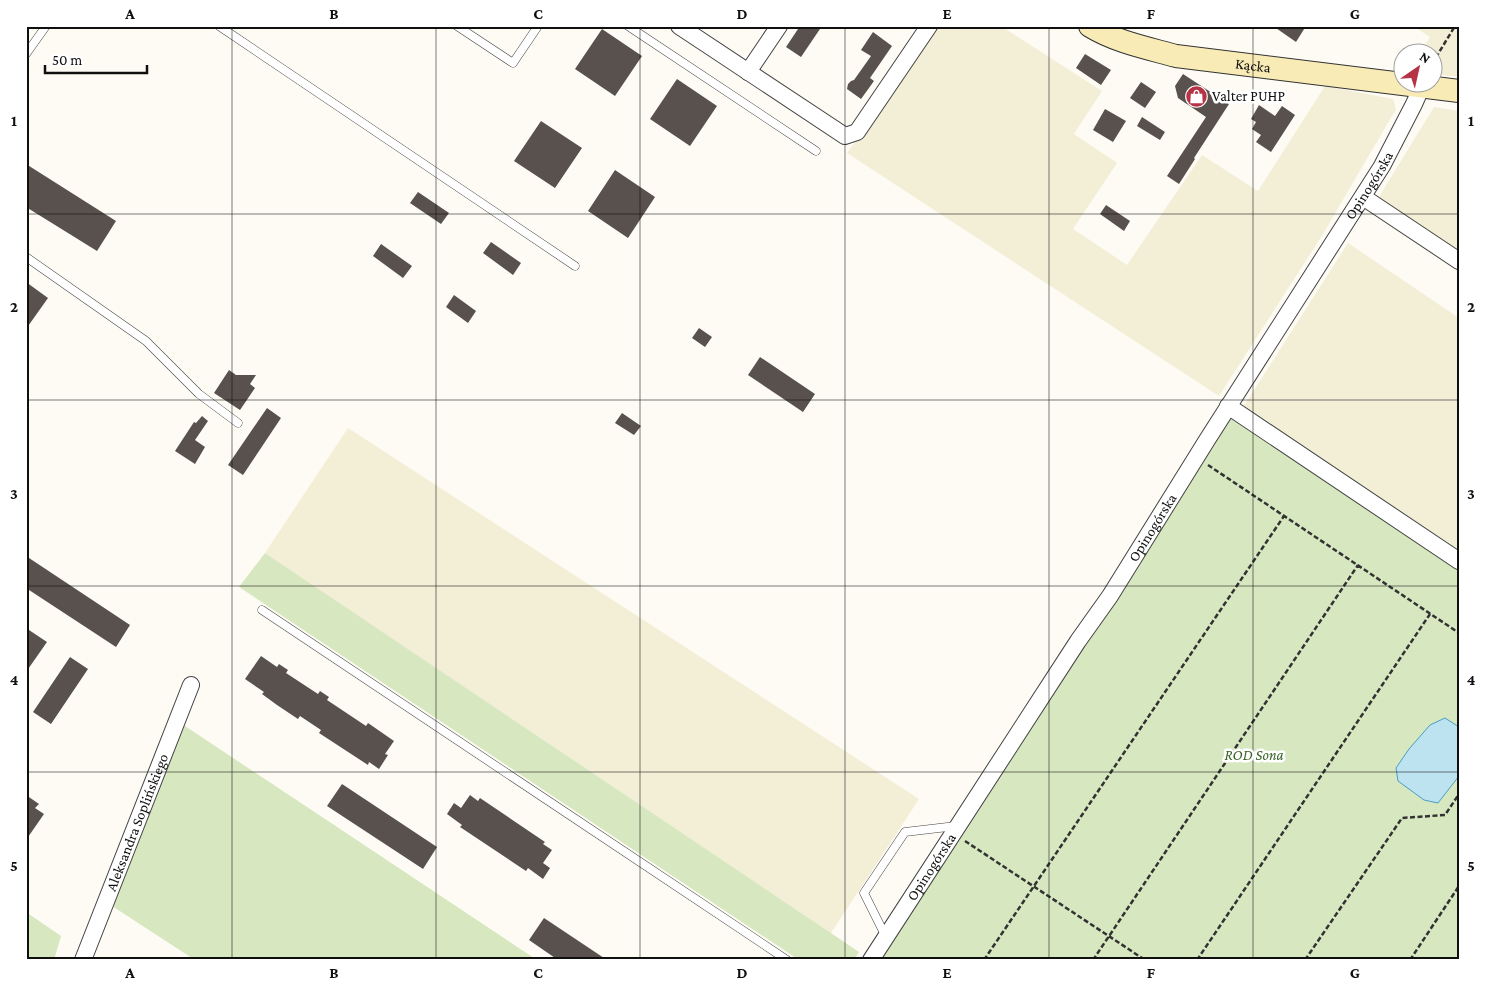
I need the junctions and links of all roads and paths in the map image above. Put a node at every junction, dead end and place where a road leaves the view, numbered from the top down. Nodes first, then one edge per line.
1 (46, 26) edge
2 (219, 26) edge
3 (457, 26) edge
4 (538, 26) edge
5 (628, 26) edge
6 (679, 26) edge
7 (779, 26) edge
8 (929, 26) edge
9 (1090, 26) edge
10 (1455, 26) edge
11 (1442, 47) edge
12 (26, 54) edge
13 (748, 72) junction
14 (1392, 83) edge
15 (1442, 89) edge
16 (1459, 91) edge
17 (1418, 92) edge
18 (816, 151) dead end
19 (1363, 197) junction
20 (26, 257) edge
21 (1459, 261) edge
22 (575, 266) dead end
23 (1228, 406) junction
24 (238, 423) dead end
25 (1196, 458) junction
26 (1284, 516) junction
27 (1459, 560) edge
28 (1358, 565) junction
29 (262, 610) dead end
30 (1430, 614) junction
31 (1459, 633) edge
32 (190, 684) dead end
33 (1459, 794) edge
34 (956, 829) junction
35 (1034, 885) junction
36 (1459, 886) edge
37 (1110, 936) junction
38 (886, 937) junction
39 (82, 960) edge
40 (787, 960) edge
41 (871, 960) edge
42 (984, 960) edge
43 (1093, 960) edge
44 (1146, 960) edge
45 (1197, 960) edge
46 (1305, 960) edge
47 (1410, 960) edge

1 - 12 lane
2 - 22 lane
3 - 4 lane
5 - 18 lane
6 - 13 street
7 - 13 street
8 - 13 street
9 - 14 street, Kącka
10 - 11 path
15 - 16 street, Kącka
17 - 19 street, Opinogórska
19 - 21 street
19 - 23 street, Opinogórska
20 - 24 lane
23 - 25 street, Opinogórska
23 - 27 street
25 - 26 path
25 - 34 street, Opinogórska
26 - 28 path
26 - 35 path
28 - 30 path
28 - 37 path
29 - 40 lane
30 - 31 path
30 - 45 path
32 - 39 street, Aleksandra Soplińskiego
33 - 46 path
34 - 35 path
34 - 38 street, Opinogórska
34 - 38 lane
35 - 37 path
35 - 42 path
36 - 47 path
37 - 43 path
37 - 44 path
38 - 41 street, Opinogórska

